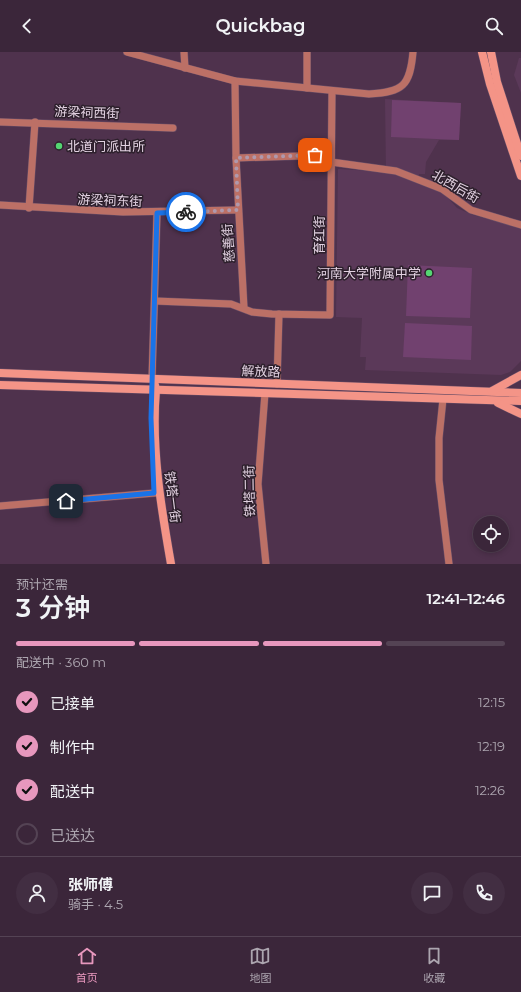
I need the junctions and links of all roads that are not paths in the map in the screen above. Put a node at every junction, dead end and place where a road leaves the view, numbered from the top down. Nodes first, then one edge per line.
1 (126, 52) edge
2 (184, 52) edge
3 (307, 52) edge
4 (413, 52) edge
5 (482, 52) edge
6 (491, 52) edge
7 (185, 68) junction
8 (236, 81) junction
9 (307, 88) junction
10 (332, 91) junction
11 (0, 122) edge
12 (35, 122) junction
13 (173, 128) dead end
14 (521, 156) edge
15 (236, 158) junction
16 (331, 159) junction
17 (521, 176) edge
18 (0, 205) edge
19 (29, 208) junction
20 (238, 210) junction
21 (157, 213) junction
22 (521, 225) edge
23 (155, 301) junction
24 (244, 308) junction
25 (279, 314) junction
26 (0, 373) edge
27 (521, 376) edge
28 (152, 379) junction
29 (277, 384) junction
30 (0, 385) edge
31 (154, 390) junction
32 (265, 393) junction
33 (521, 393) edge
34 (489, 396) junction
35 (443, 399) junction
36 (521, 401) edge
37 (521, 414) edge
38 (154, 493) junction
39 (0, 506) edge
40 (166, 564) edge
41 (171, 564) edge
42 (266, 564) edge
43 (449, 564) edge

1 - 7 street
2 - 7 street
3 - 9 street
4 - 10 street
5 - 17 main road
6 - 14 main road
7 - 8 street
8 - 9 street
8 - 15 street, 慈善街
9 - 10 street
10 - 16 street, 育红街
11 - 12 street, 游梁祠西街
12 - 13 street, 游梁祠西街
12 - 19 street
15 - 16 street
15 - 20 street, 慈善街
16 - 22 street, 北西后街
16 - 25 street, 育红街
18 - 19 street, 游梁祠东街
19 - 21 street, 游梁祠东街
20 - 21 street, 游梁祠东街
20 - 24 street, 慈善街
21 - 23 street
23 - 24 street
23 - 28 street
24 - 25 street
25 - 29 street
26 - 28 main road, 解放路
27 - 34 main road
28 - 29 main road, 解放路
28 - 31 main road, 铁塔一街
29 - 34 main road, 解放路
30 - 31 main road, 解放路
31 - 32 main road, 解放路
31 - 38 main road, 铁塔一街
31 - 41 main road, 铁塔一街
32 - 35 main road, 解放路
32 - 42 street, 铁塔二街
33 - 34 main road, 解放路
34 - 35 main road, 解放路
34 - 36 main road, 解放路
34 - 37 main road
35 - 43 street
38 - 39 street
38 - 40 main road, 铁塔一街

